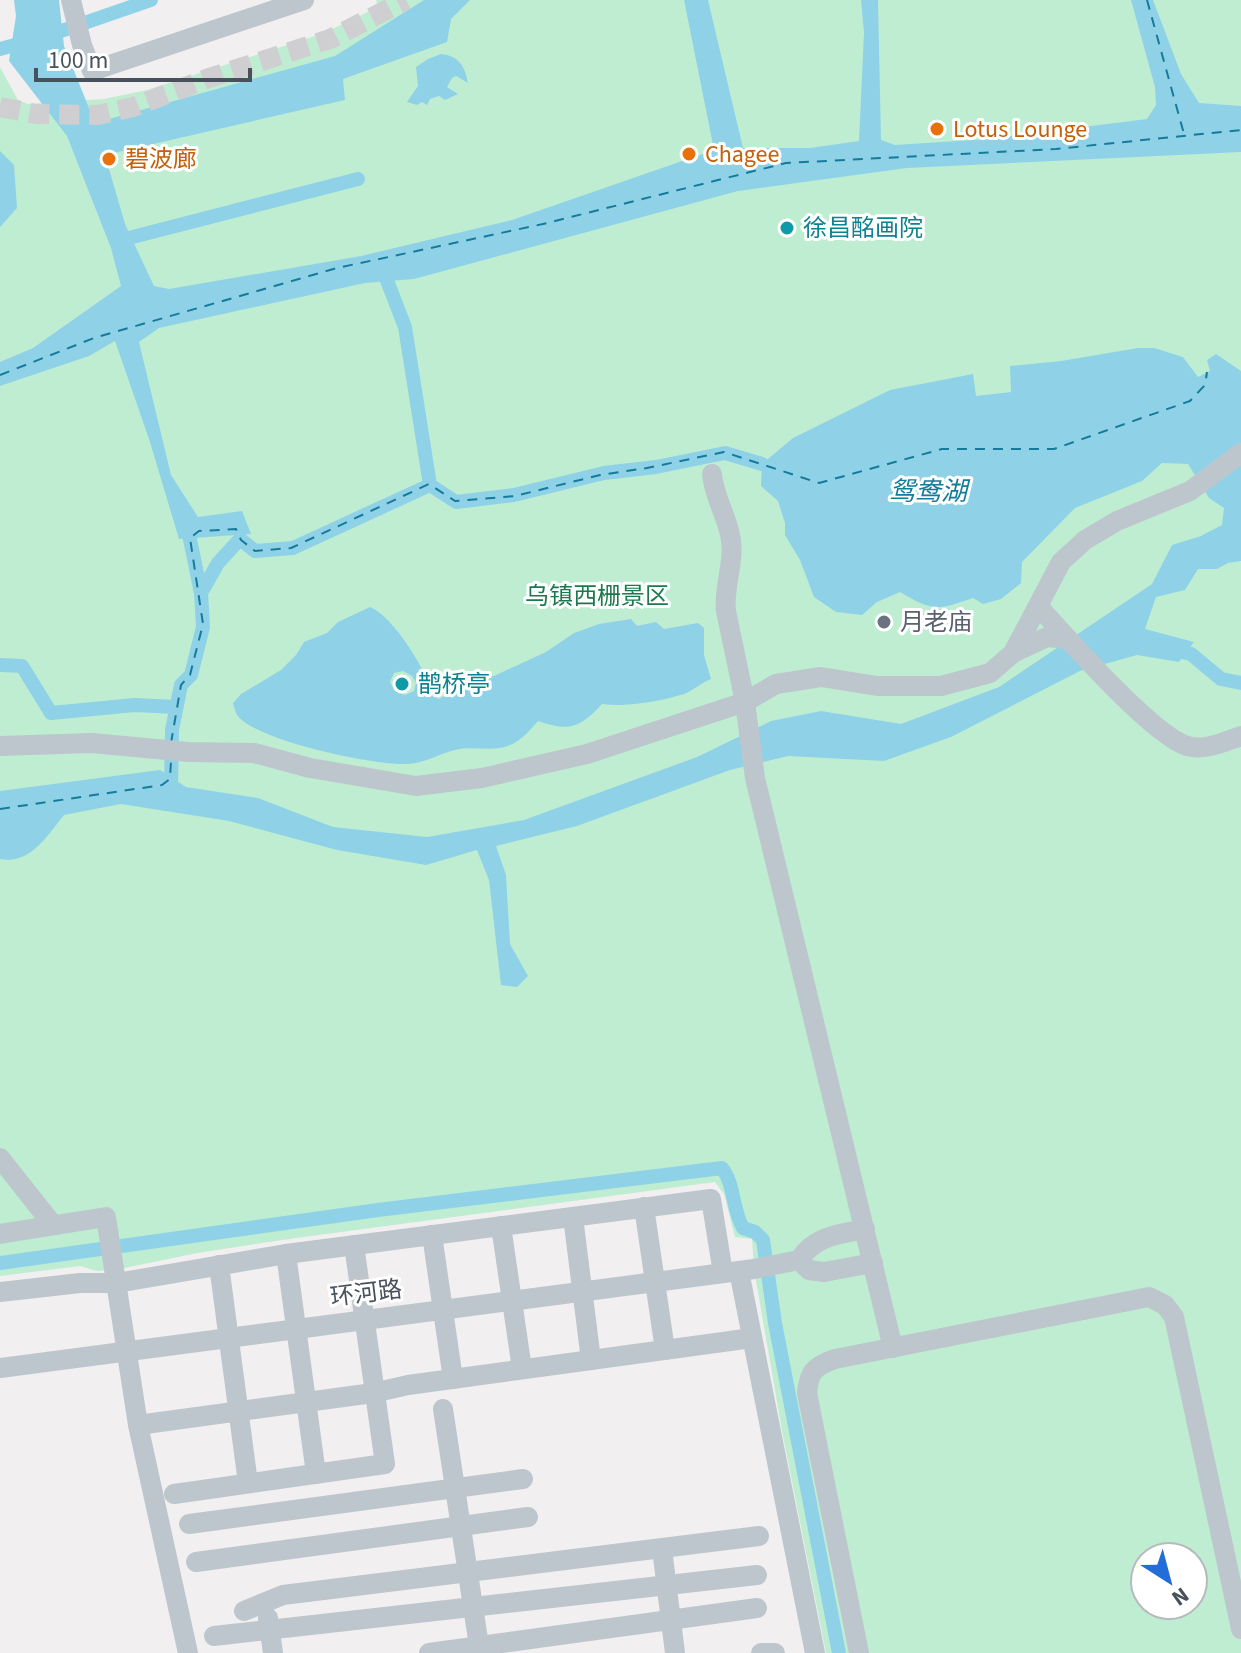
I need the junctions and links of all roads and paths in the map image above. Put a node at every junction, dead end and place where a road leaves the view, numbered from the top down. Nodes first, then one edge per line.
1 (304, 0) edge
2 (73, 8) edge
3 (1241, 453) edge
4 (712, 474) dead end
5 (1039, 607) junction
6 (1068, 639) junction
7 (1013, 653) junction
8 (745, 702) junction
9 (1240, 737) edge
10 (0, 746) edge
11 (0, 1138) edge
12 (0, 1156) edge
13 (644, 1207) junction
14 (573, 1217) junction
15 (53, 1225) junction
16 (501, 1226) junction
17 (865, 1229) junction
18 (0, 1234) edge
19 (432, 1235) junction
20 (354, 1245) junction
21 (286, 1254) junction
22 (799, 1260) junction
23 (873, 1263) junction
24 (219, 1265) junction
25 (738, 1271) junction
26 (655, 1282) junction
27 (117, 1283) junction
28 (583, 1291) junction
29 (0, 1292) edge
30 (512, 1300) junction
31 (443, 1310) junction
32 (364, 1320) junction
33 (296, 1329) junction
34 (229, 1337) junction
35 (752, 1338) junction
36 (893, 1348) junction
37 (665, 1350) junction
38 (128, 1351) junction
39 (591, 1360) junction
40 (0, 1368) edge
41 (522, 1369) junction
42 (453, 1379) junction
43 (373, 1393) junction
44 (306, 1402) junction
45 (443, 1409) dead end
46 (239, 1411) junction
47 (138, 1425) junction
48 (316, 1474) junction
49 (523, 1479) dead end
50 (248, 1483) junction
51 (455, 1488) junction
52 (174, 1494) dead end
53 (528, 1517) dead end
54 (189, 1524) dead end
55 (461, 1526) junction
56 (759, 1536) dead end
57 (662, 1549) junction
58 (1234, 1558) edge
59 (196, 1562) dead end
60 (468, 1572) junction
61 (757, 1575) dead end
62 (665, 1585) junction
63 (265, 1602) junction
64 (473, 1606) junction
65 (757, 1608) dead end
66 (244, 1611) dead end
67 (670, 1620) junction
68 (270, 1629) junction
69 (1241, 1629) edge
70 (214, 1636) dead end
71 (474, 1649) edge
72 (188, 1653) edge
73 (273, 1653) edge
74 (429, 1653) edge
75 (675, 1653) edge
76 (761, 1653) edge
77 (775, 1653) edge
78 (815, 1653) edge
79 (859, 1653) edge

1 - 2 street
3 - 5 street
4 - 8 street
5 - 6 street
5 - 7 street
6 - 7 street
6 - 9 street
7 - 8 street
8 - 10 street
8 - 17 street
11 - 12 street
12 - 15 street
13 - 14 street
13 - 25 street
13 - 26 street
14 - 16 street
14 - 28 street
15 - 18 street
15 - 27 street
16 - 19 street
16 - 30 street
17 - 22 street
17 - 23 street
19 - 20 street
19 - 31 street
20 - 21 street
20 - 32 street
21 - 24 street
21 - 33 street
22 - 23 street
22 - 25 street, 环河路
23 - 36 street
24 - 27 street
24 - 34 street
25 - 26 street, 环河路
25 - 35 street
26 - 28 street, 环河路
26 - 37 street
27 - 29 street
27 - 38 street
28 - 30 street, 环河路
28 - 39 street
30 - 31 street, 环河路
30 - 41 street
31 - 32 street, 环河路
31 - 42 street
32 - 33 street, 环河路
32 - 43 street
33 - 34 street, 环河路
33 - 44 street
34 - 38 street, 环河路
34 - 46 street
35 - 37 street
35 - 78 street
36 - 58 street
36 - 79 street
37 - 39 street
38 - 40 street, 环河路
38 - 47 street
39 - 41 street
41 - 42 street
42 - 43 street
43 - 44 street
43 - 48 street
44 - 46 street
44 - 48 street
45 - 51 street
46 - 47 street
46 - 50 street
47 - 72 street
48 - 50 street
49 - 51 street
50 - 52 street
51 - 54 street
51 - 55 street
53 - 55 street
55 - 59 street
55 - 60 street
56 - 57 street
57 - 60 street
57 - 62 street
58 - 69 street
60 - 63 street
60 - 64 street
61 - 62 street
62 - 64 street
62 - 67 street
63 - 66 street
63 - 68 street
64 - 68 street
64 - 71 street
65 - 67 street
67 - 71 street
67 - 75 street
68 - 70 street
68 - 73 street
71 - 74 street
76 - 77 street

